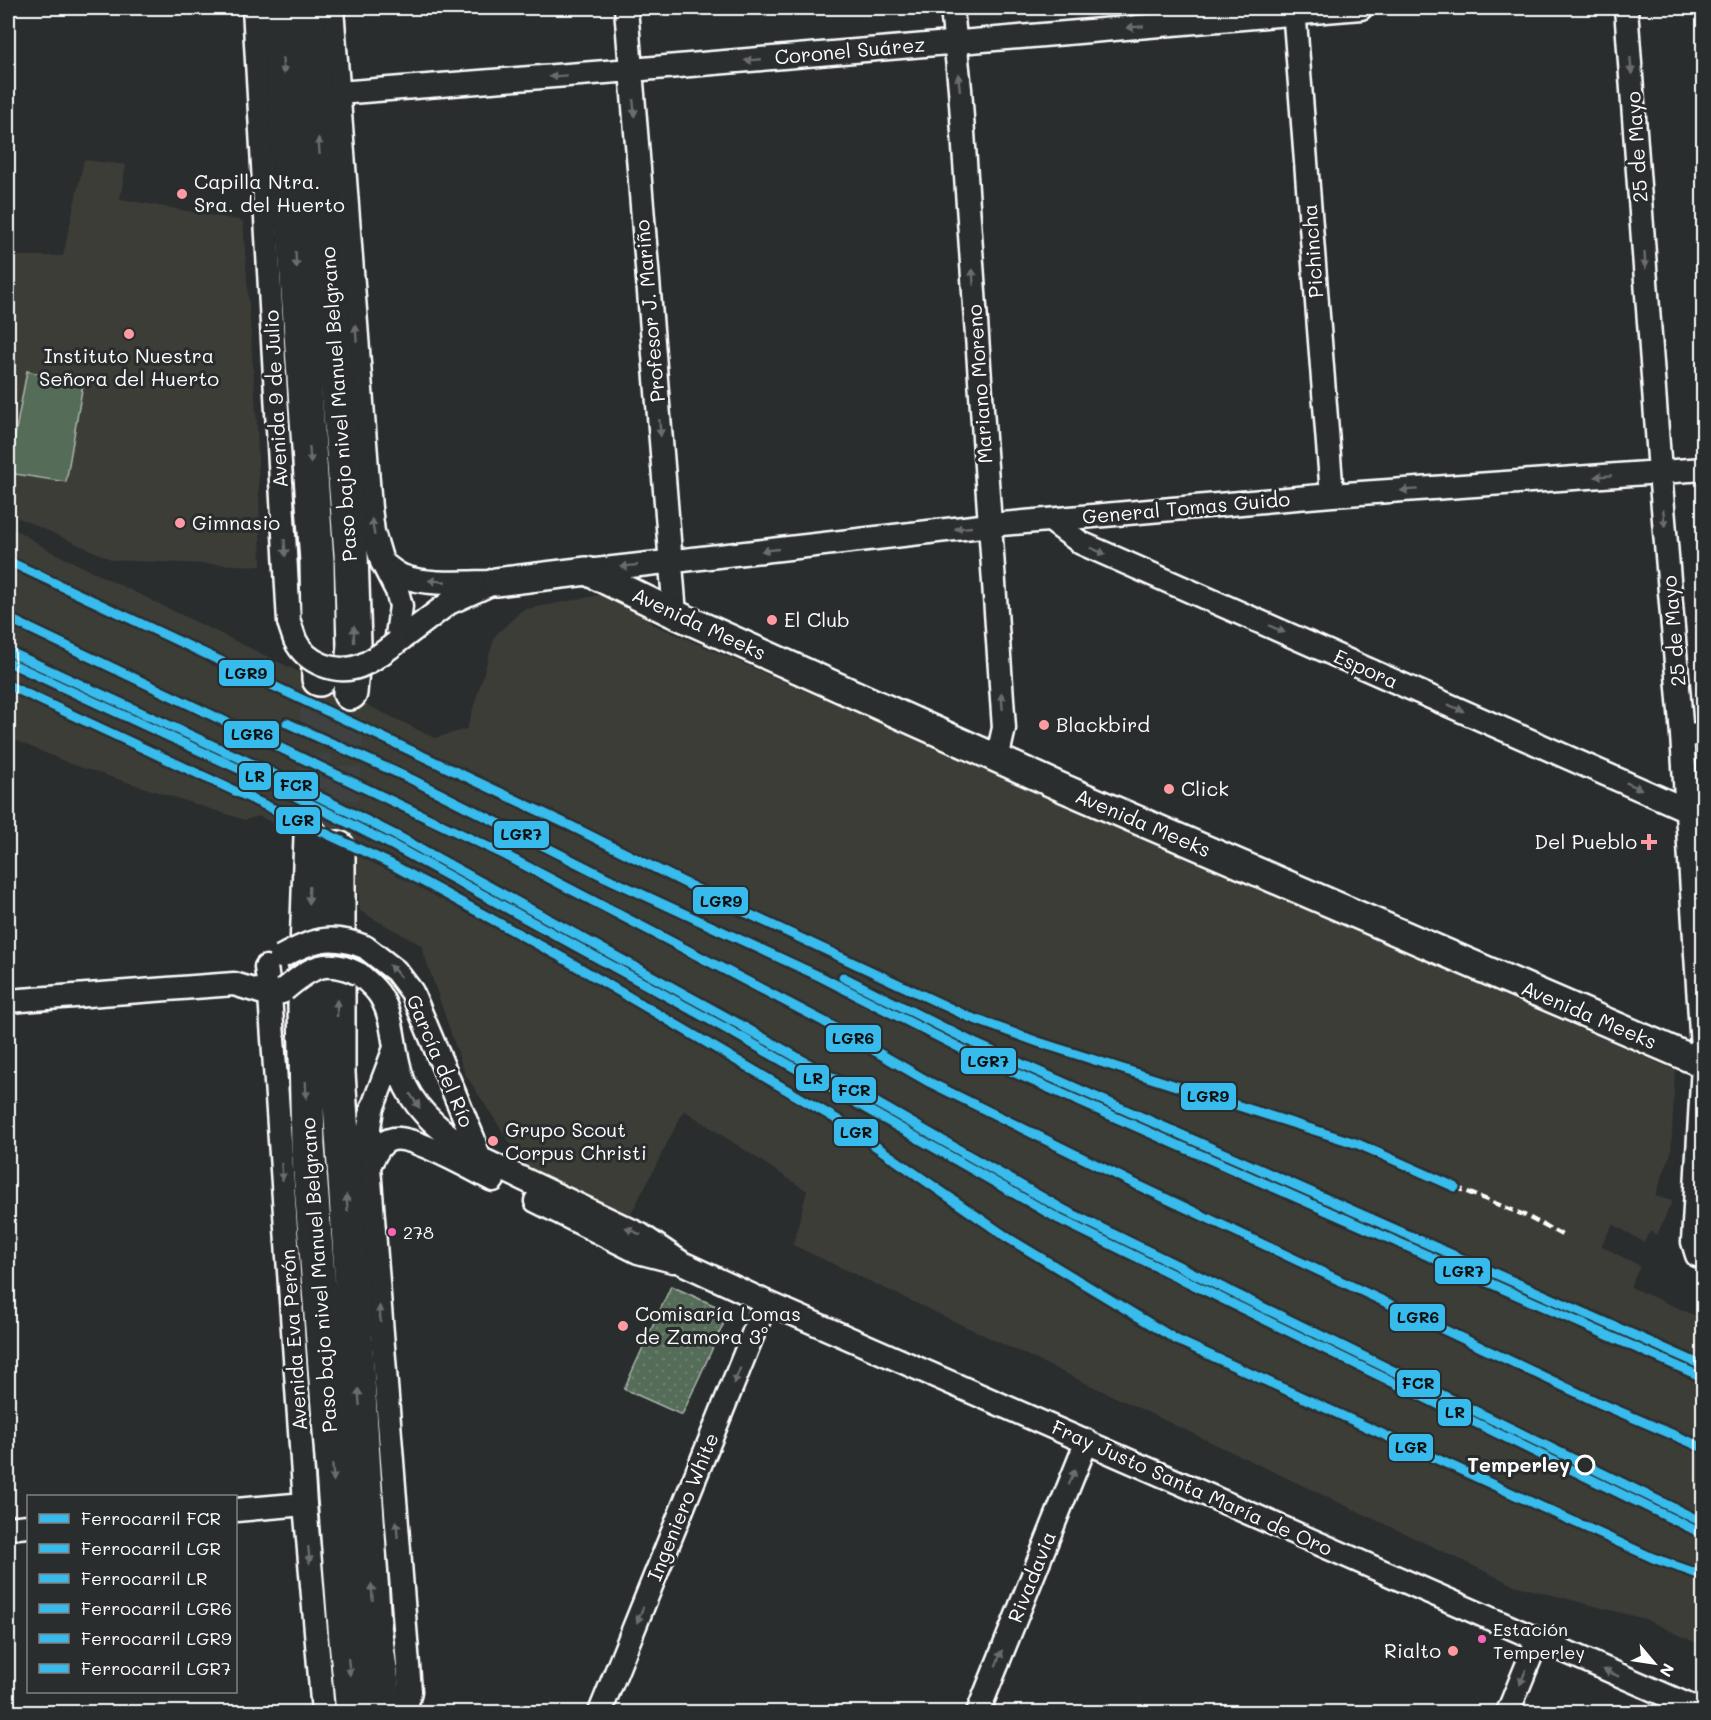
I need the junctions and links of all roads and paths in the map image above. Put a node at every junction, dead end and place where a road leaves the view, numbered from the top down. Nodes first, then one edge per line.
1 (254, 8) edge
2 (278, 8) edge
3 (308, 8) edge
4 (332, 8) edge
5 (626, 8) edge
6 (952, 8) edge
7 (1361, 8) edge
8 (1626, 8) edge
9 (1294, 10) edge
10 (954, 42) junction
11 (631, 70) junction
12 (338, 93) junction
13 (1704, 469) edge
14 (1660, 472) junction
15 (1332, 495) junction
16 (1050, 520) junction
17 (990, 525) junction
18 (671, 561) junction
19 (382, 562) junction
20 (587, 571) junction
21 (496, 582) junction
22 (675, 614) junction
23 (396, 643) junction
24 (319, 679) tunnel mouth
25 (350, 693) tunnel mouth
26 (1693, 735) edge
27 (997, 759) junction
28 (1688, 810) junction
29 (273, 962) junction
30 (234, 984) junction
31 (277, 993) junction
32 (8, 1000) edge
33 (395, 1048) junction
34 (1703, 1064) edge
35 (480, 1166) junction
36 (369, 1167) junction
37 (1700, 1257) edge
38 (766, 1302) junction
39 (1087, 1441) junction
40 (305, 1504) junction
41 (237, 1510) edge
42 (27, 1527) edge
43 (8, 1528) edge
44 (1537, 1641) junction
45 (1704, 1712) edge
46 (322, 1713) edge
47 (353, 1713) edge
48 (386, 1713) edge
49 (405, 1713) edge
50 (600, 1713) edge
51 (978, 1713) edge
52 (1508, 1713) edge

1 -> 23 street, Avenida 9 de Julio, bridge
2 -> 24 main road, Paso bajo nivel Manuel Belgrano
25 -> 3 main road, Paso bajo nivel Manuel Belgrano
4 - 12 street
5 - 11 street, Profesor J. Mariño
6 - 10 street, Mariano Moreno
7 - 9 street, Coronel Suárez
8 -> 14 street, 25 de Mayo
9 -> 10 street, Coronel Suárez
9 - 15 street, Pichincha
10 -> 11 street, Coronel Suárez
17 -> 10 street, Mariano Moreno
11 -> 12 street, Coronel Suárez
11 -> 18 street, Profesor J. Mariño
19 -> 12 street
13 - 14 street, General Tomas Guido
14 -> 15 street, General Tomas Guido
14 -> 26 street, 25 de Mayo
15 - 16 street, General Tomas Guido
16 - 17 street, General Tomas Guido
16 -> 28 street, Espora
17 -> 18 street, General Tomas Guido
27 -> 17 street, Mariano Moreno
18 -> 20 street, General Tomas Guido
18 - 22 street, Profesor J. Mariño
21 -> 19 street
19 - 23 street
20 - 21 street
20 - 22 street, Avenida Meeks
21 - 23 street, Avenida 9 de Julio
22 - 27 street, Avenida Meeks
26 - 28 street, 25 de Mayo
27 - 34 street, Avenida Meeks
28 - 34 street, 25 de Mayo
29 - 30 street, García del Río
29 - 31 street, Avenida Eva Perón
35 -> 29 street, García del Río, bridge
30 - 31 street, García del Río
30 - 32 street, García del Río
31 - 33 street, García del Río, bridge
31 -> 40 street, Avenida Eva Perón
33 -> 35 street, García del Río
33 - 36 street
34 - 37 street, 25 de Mayo
35 - 36 street, Fray Justo Santa María de Oro
35 - 38 street, Fray Justo Santa María de Oro
49 -> 36 street
38 - 39 street, Fray Justo Santa María de Oro
38 -> 50 street, Ingeniero White
39 - 44 street, Fray Justo Santa María de Oro
51 -> 39 street, Rivadavia
40 - 41 street
40 -> 46 street, Avenida Eva Perón
42 - 43 street
45 -> 44 street, Fray Justo Santa María de Oro
44 -> 52 street
48 -> 47 main road, Paso bajo nivel Manuel Belgrano

